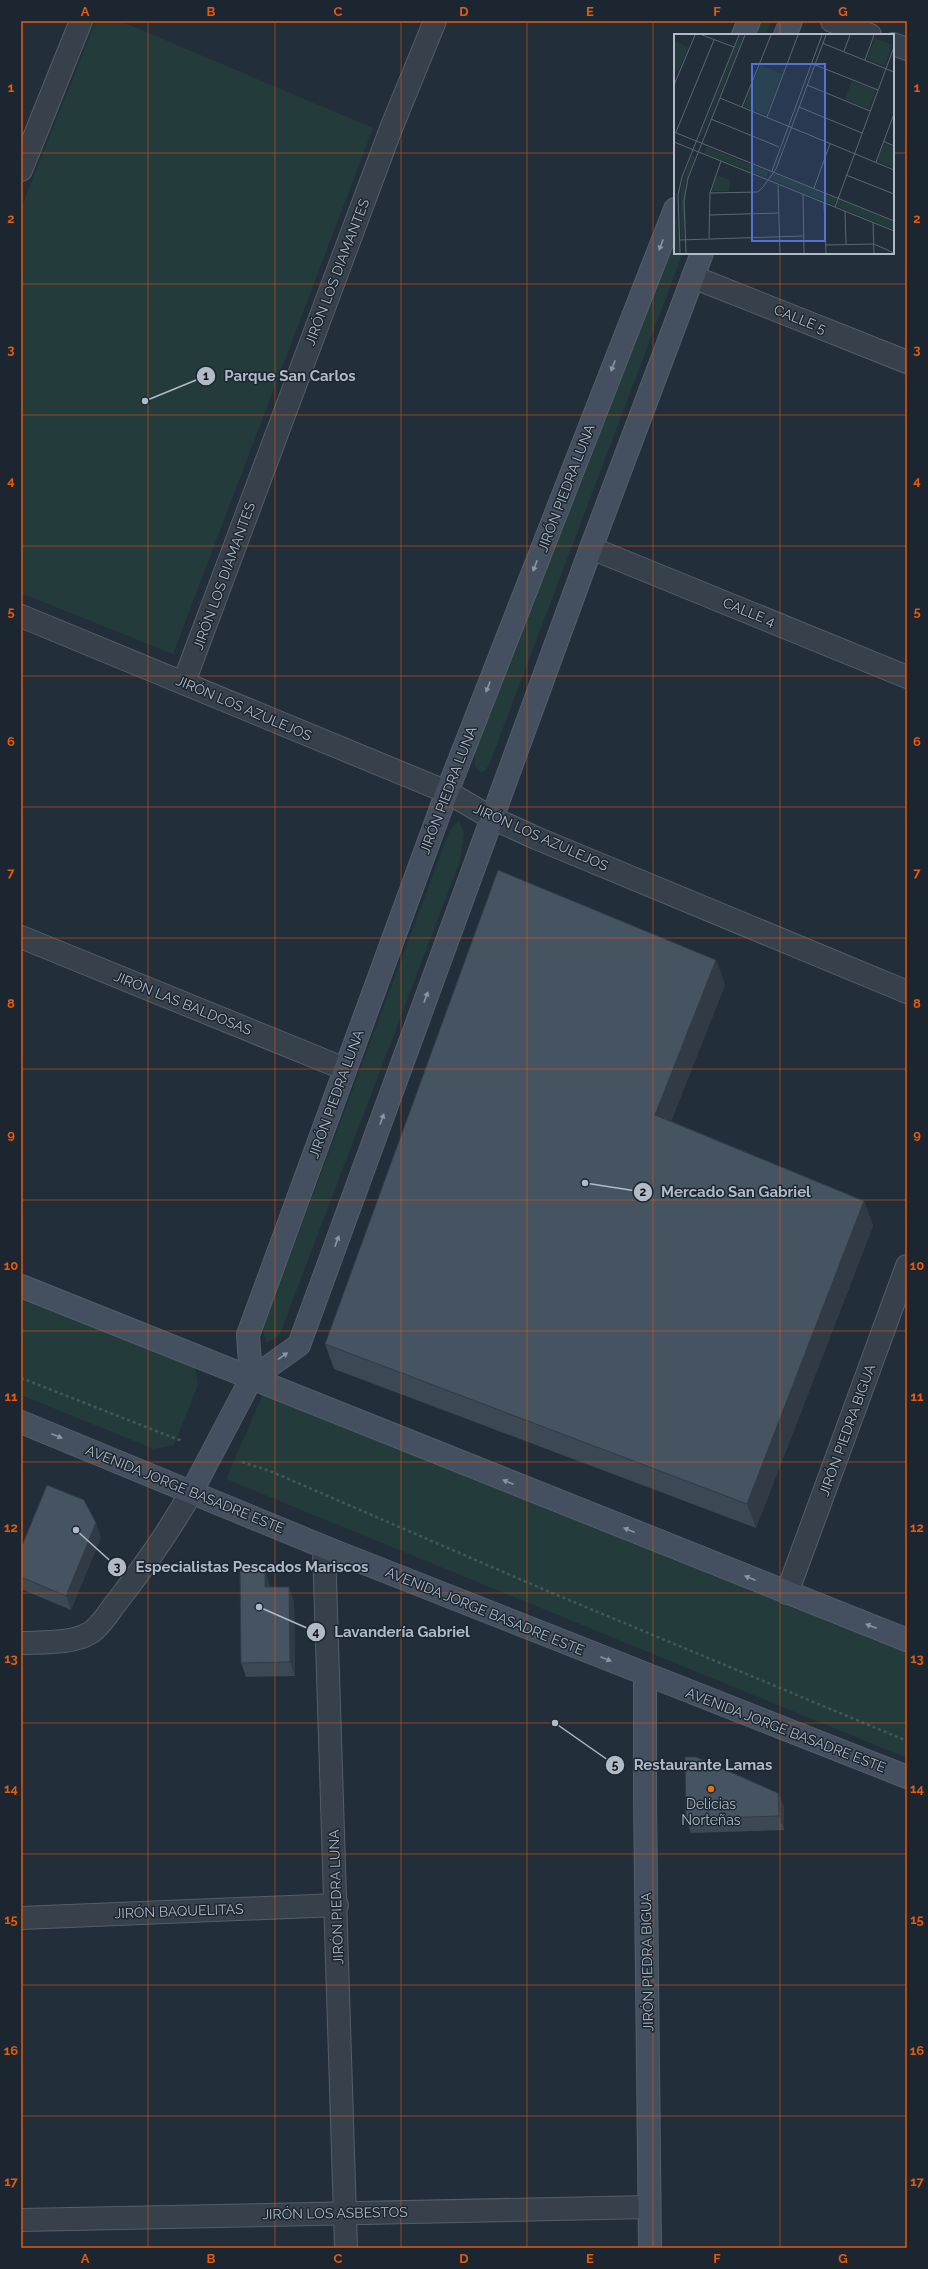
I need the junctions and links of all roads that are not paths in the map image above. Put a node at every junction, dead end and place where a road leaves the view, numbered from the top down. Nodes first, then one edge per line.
1 (81, 21) edge
2 (435, 21) edge
3 (749, 21) edge
4 (791, 21) edge
5 (832, 21) edge
6 (743, 34) edge
7 (785, 34) edge
8 (867, 34) edge
9 (894, 44) edge
10 (907, 49) edge
11 (21, 170) edge
12 (674, 212) edge
13 (702, 254) edge
14 (693, 277) junction
15 (907, 362) edge
16 (591, 548) junction
17 (21, 616) edge
18 (907, 677) edge
19 (184, 682) junction
20 (447, 792) junction
21 (492, 818) junction
22 (21, 937) edge
23 (907, 992) edge
24 (345, 1069) junction
25 (907, 1266) edge
26 (21, 1286) edge
27 (251, 1379) junction
28 (21, 1422) edge
29 (192, 1491) junction
30 (324, 1547) junction
31 (787, 1593) junction
32 (907, 1640) edge
33 (21, 1643) edge
34 (645, 1675) junction
35 (907, 1777) edge
36 (337, 1905) junction
37 (21, 1918) edge
38 (649, 2207) junction
39 (345, 2212) junction
40 (21, 2220) edge
41 (346, 2248) edge
42 (650, 2248) edge

1 - 11 street
2 - 19 street, JIRÓN LOS DIAMANTES
3 - 6 street
4 - 7 street
5 - 8 street
9 - 10 street
12 -> 20 street, JIRÓN PIEDRA LUNA
13 - 14 street
14 - 15 street, CALLE 5
14 - 16 street
16 - 18 street, CALLE 4
16 - 21 street
17 - 19 street, JIRÓN LOS AZULEJOS
19 - 20 street, JIRÓN LOS AZULEJOS
20 - 21 street, JIRÓN LOS AZULEJOS
20 - 24 street, JIRÓN PIEDRA LUNA
21 - 23 street, JIRÓN LOS AZULEJOS
27 -> 21 street
22 - 24 street, JIRÓN LAS BALDOSAS
24 - 27 street, JIRÓN PIEDRA LUNA
25 - 31 street, JIRÓN PIEDRA BIGUA
26 - 27 street
27 - 29 street
31 -> 27 street
28 -> 29 street, AVENIDA JORGE BASADRE ESTE
29 - 30 street, AVENIDA JORGE BASADRE ESTE
29 - 33 street
30 -> 34 street, AVENIDA JORGE BASADRE ESTE
30 - 36 street, JIRÓN PIEDRA LUNA
32 -> 31 street
34 - 35 street, AVENIDA JORGE BASADRE ESTE
34 - 38 street, JIRÓN PIEDRA BIGUA
36 - 37 street, JIRÓN BAQUELITAS
36 - 39 street, JIRÓN PIEDRA LUNA
38 - 39 street, JIRÓN LOS ASBESTOS
38 - 42 street, JIRÓN PIEDRA BIGUA
39 - 40 street, JIRÓN LOS ASBESTOS
39 - 41 street, JIRÓN PIEDRA LUNA

